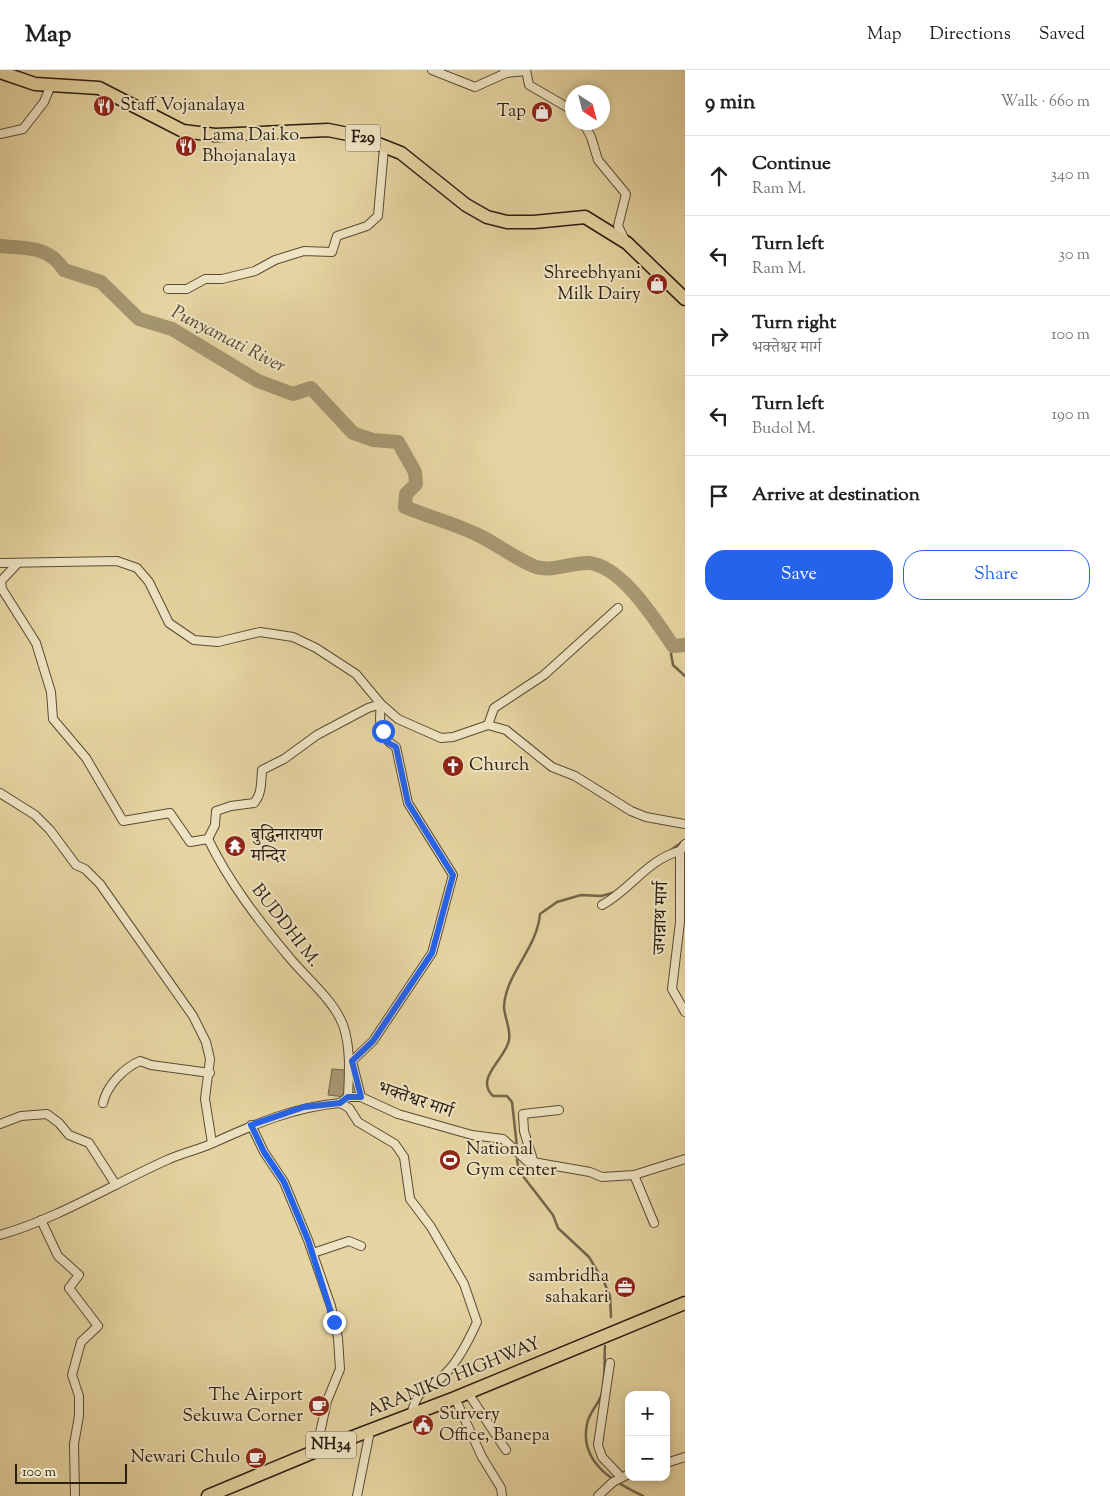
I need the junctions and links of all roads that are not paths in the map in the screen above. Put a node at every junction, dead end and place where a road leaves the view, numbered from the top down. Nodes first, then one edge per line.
1 (432, 70) edge
2 (526, 70) edge
3 (0, 72) edge
4 (505, 72) edge
5 (51, 85) junction
6 (565, 106) edge
7 (587, 130) edge
8 (0, 134) edge
9 (384, 148) junction
10 (627, 243) junction
11 (168, 289) dead end
12 (685, 299) edge
13 (0, 563) edge
14 (17, 564) junction
15 (618, 608) dead end
16 (381, 704) junction
17 (488, 725) junction
18 (0, 793) edge
19 (685, 824) edge
20 (208, 839) junction
21 (683, 847) edge
22 (602, 905) dead end
23 (682, 909) edge
24 (682, 1000) edge
25 (685, 1012) edge
26 (210, 1073) junction
27 (348, 1097) junction
28 (361, 1097) junction
29 (103, 1103) dead end
30 (340, 1103) junction
31 (559, 1110) dead end
32 (0, 1124) edge
33 (251, 1125) junction
34 (212, 1143) junction
35 (685, 1159) edge
36 (533, 1160) junction
37 (634, 1175) junction
38 (116, 1184) junction
39 (41, 1220) junction
40 (654, 1224) dead end
41 (0, 1235) edge
42 (361, 1246) dead end
43 (312, 1253) junction
44 (685, 1302) edge
45 (610, 1363) dead end
46 (468, 1392) junction
47 (455, 1398) junction
48 (410, 1415) junction
49 (370, 1431) junction
50 (506, 1450) dead end
51 (316, 1451) junction
52 (685, 1457) edge
53 (670, 1461) edge
54 (625, 1476) edge
55 (75, 1496) edge
56 (208, 1496) edge
57 (357, 1496) edge
58 (502, 1496) edge
59 (598, 1496) edge

1 - 4 street
2 - 4 street
2 - 6 street
3 - 5 main road, F29
5 - 8 street
5 - 9 main road, F29
7 - 10 street
9 - 10 main road, F29
9 - 11 street
10 - 12 main road, F29
13 - 14 street
14 - 16 street
14 - 20 street
15 - 17 street
16 - 17 street
16 - 20 street
16 - 28 street
17 - 19 street
18 - 26 street
20 - 27 street, BUDDHI M.
21 - 22 street
21 - 23 street, जगन्नाथ मार्ग
23 - 24 street, जगन्नाथ मार्ग
24 - 25 street, जगन्नाथ मार्ग
26 - 29 street
26 - 34 street
27 - 28 street, भक्तेश्वर मार्ग
27 - 30 street, भक्तेश्वर मार्ग
28 - 36 street, भक्तेश्वर मार्ग
30 - 33 street
30 - 48 street
31 - 36 street
32 - 38 street
33 - 34 street
33 - 43 street
34 - 38 street
35 - 37 street, भक्तेश्वर मार्ग
36 - 37 street, भक्तेश्वर मार्ग
37 - 40 street
38 - 39 street
39 - 41 street
39 - 55 street
42 - 43 street
43 - 51 street
44 - 46 main road, ARANIKO HIGHWAY / NH34
45 - 54 street
46 - 47 main road, ARANIKO HIGHWAY / NH34
46 - 50 street
47 - 48 main road, ARANIKO HIGHWAY / NH34
47 - 58 street
48 - 49 main road, ARANIKO HIGHWAY / NH34
49 - 51 main road, ARANIKO HIGHWAY / NH34
49 - 57 street
51 - 56 main road, ARANIKO HIGHWAY / NH34
52 - 53 street
54 - 59 street

